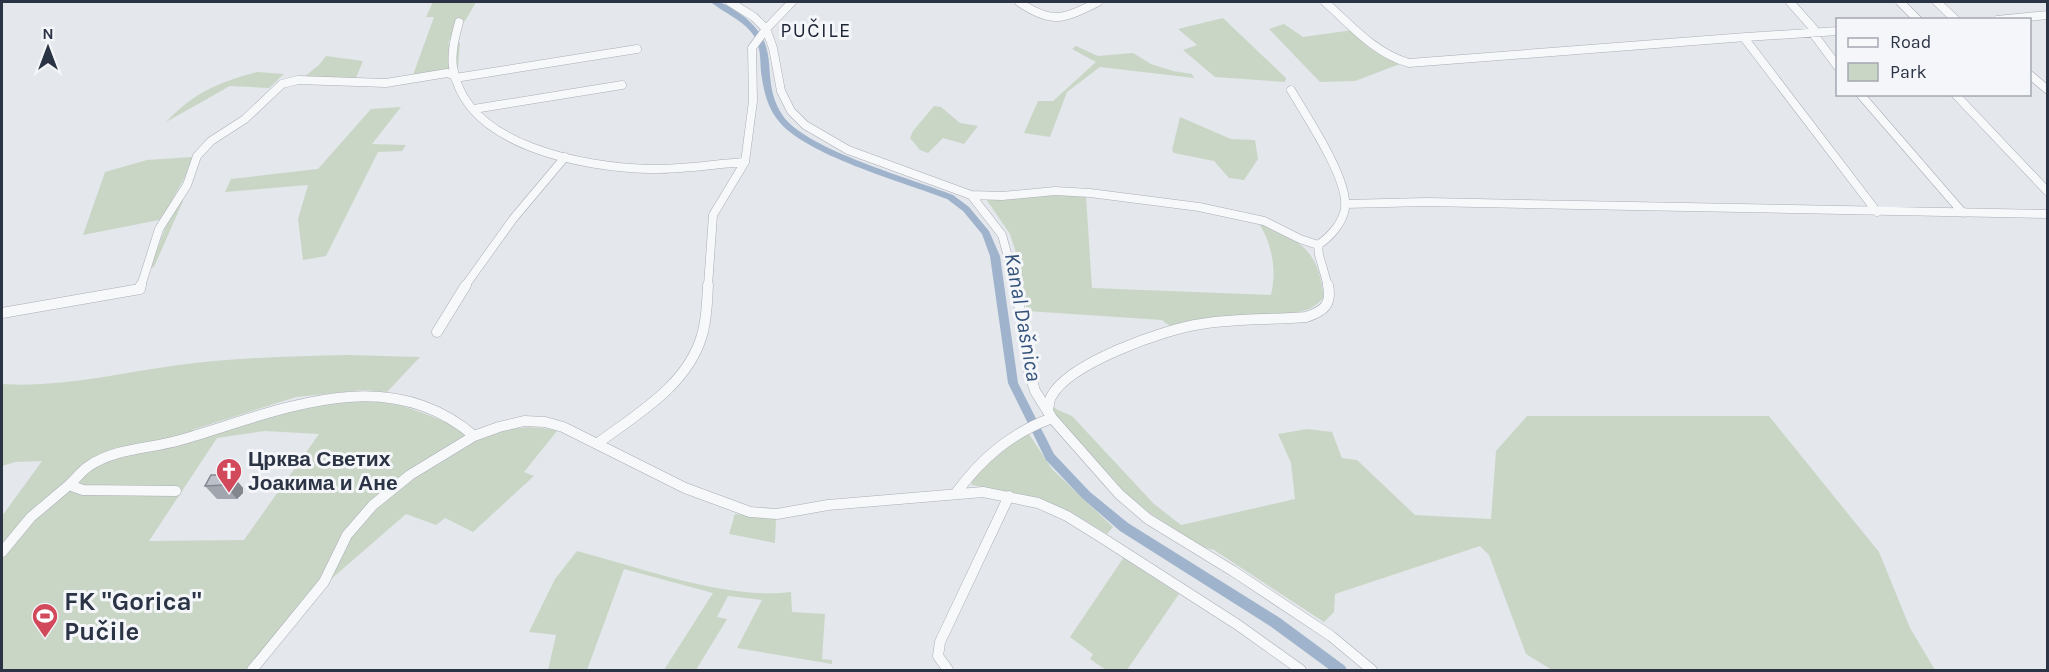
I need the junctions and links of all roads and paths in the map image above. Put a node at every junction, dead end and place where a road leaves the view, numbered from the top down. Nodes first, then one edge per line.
1 (730, 2) edge
2 (792, 2) edge
3 (1019, 2) edge
4 (1098, 2) edge
5 (1325, 2) edge
6 (1790, 2) edge
7 (1900, 2) edge
8 (1937, 2) edge
9 (2048, 15) edge
10 (1916, 18) edge
11 (1954, 18) edge
12 (2017, 18) edge
13 (459, 22) dead end
14 (765, 31) junction
15 (1836, 31) edge
16 (1812, 32) junction
17 (1746, 37) junction
18 (637, 49) dead end
19 (1836, 64) edge
20 (454, 76) junction
21 (2031, 76) edge
22 (622, 85) dead end
23 (1291, 90) dead end
24 (2048, 90) edge
25 (1862, 96) edge
26 (1957, 96) edge
27 (474, 109) junction
28 (565, 157) junction
29 (745, 162) junction
30 (2048, 192) edge
31 (972, 195) junction
32 (1345, 204) junction
33 (1878, 212) junction
34 (1963, 213) junction
35 (2048, 214) edge
36 (1318, 246) junction
37 (2, 313) edge
38 (437, 332) dead end
39 (1048, 416) junction
40 (474, 436) junction
41 (598, 443) junction
42 (69, 485) junction
43 (176, 491) dead end
44 (956, 493) junction
45 (1009, 496) junction
46 (2, 552) edge
47 (252, 670) edge
48 (948, 670) edge
49 (1301, 670) edge
50 (1372, 670) edge

1 - 14 street
2 - 14 street
3 - 4 street
5 - 17 street
6 - 16 street
7 - 10 street
8 - 11 street
9 - 12 street
13 - 20 street
14 - 29 street
14 - 31 street
15 - 16 street
16 - 17 street
16 - 19 street
17 - 33 street
18 - 20 street
20 - 27 street
20 - 37 street
21 - 24 street
22 - 27 street
23 - 32 street
25 - 34 street
26 - 30 street
27 - 28 street
28 - 29 street
28 - 38 street
29 - 41 street
31 - 36 street
31 - 39 street
32 - 33 street
32 - 36 street
33 - 34 street
34 - 35 street
36 - 39 street
39 - 44 street
39 - 50 street
40 - 41 street
40 - 42 street
40 - 47 street
41 - 44 street
42 - 43 street
42 - 46 street
44 - 45 street
45 - 48 street
45 - 49 street

